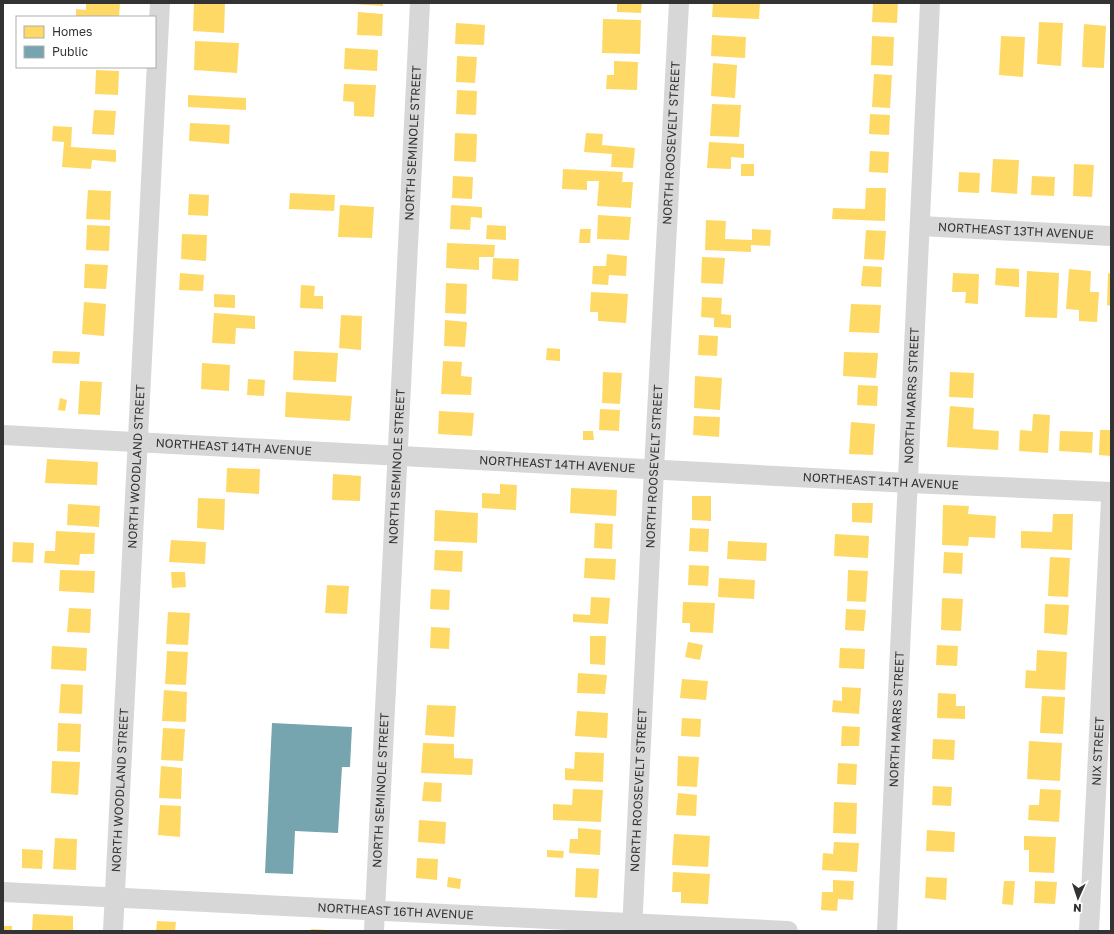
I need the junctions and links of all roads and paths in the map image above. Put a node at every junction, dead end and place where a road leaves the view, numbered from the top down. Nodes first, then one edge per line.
1 (160, 3) edge
2 (420, 3) edge
3 (679, 3) edge
4 (930, 3) edge
5 (920, 226) junction
6 (1111, 236) edge
7 (3, 435) edge
8 (137, 443) junction
9 (398, 456) junction
10 (654, 469) junction
11 (909, 483) junction
12 (1111, 492) edge
13 (1111, 500) edge
14 (3, 892) edge
15 (114, 898) junction
16 (374, 911) junction
17 (632, 927) edge
18 (113, 931) edge
19 (374, 931) edge
20 (788, 931) edge
21 (886, 931) edge
22 (1089, 931) edge

1 - 8 street, NORTH WOODLAND STREET
2 - 9 street, NORTH SEMINOLE STREET
3 - 10 street, NORTH ROOSEVELT STREET
4 - 5 street, NORTH MARRS STREET
5 - 6 street, NORTHEAST 13TH AVENUE
5 - 11 street, NORTH MARRS STREET
7 - 8 street, NORTHEAST 14TH AVENUE
8 - 9 street, NORTHEAST 14TH AVENUE
8 - 15 street, NORTH WOODLAND STREET
9 - 10 street, NORTHEAST 14TH AVENUE
9 - 16 street, NORTH SEMINOLE STREET
10 - 11 street, NORTHEAST 14TH AVENUE
10 - 17 street, NORTH ROOSEVELT STREET
11 - 12 street, NORTHEAST 14TH AVENUE
11 - 21 street, NORTH MARRS STREET
13 - 22 street, NIX STREET
14 - 15 street, NORTHEAST 16TH AVENUE
15 - 16 street, NORTHEAST 16TH AVENUE
15 - 18 street, NORTH WOODLAND STREET
16 - 17 street, NORTHEAST 16TH AVENUE
16 - 19 street, NORTH SEMINOLE STREET
17 - 20 street, NORTHEAST 16TH AVENUE

